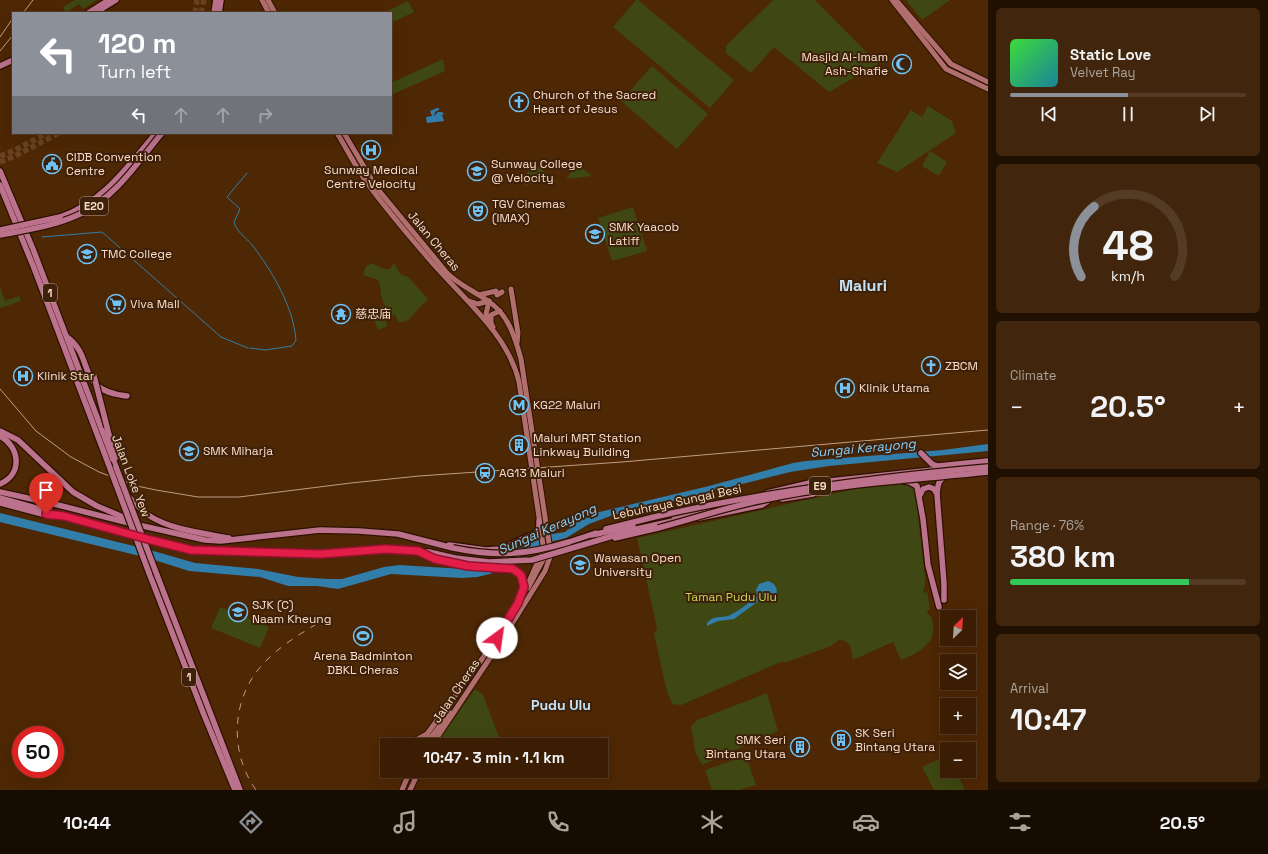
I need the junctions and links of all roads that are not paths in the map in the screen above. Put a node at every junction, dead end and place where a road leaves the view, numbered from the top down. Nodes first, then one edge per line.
1 (109, 0) edge
2 (116, 0) edge
3 (216, 0) edge
4 (221, 0) edge
5 (262, 0) edge
6 (268, 0) edge
7 (892, 0) edge
8 (896, 0) edge
9 (90, 12) edge
10 (97, 12) edge
11 (214, 12) edge
12 (219, 12) edge
13 (268, 12) edge
14 (274, 12) edge
15 (12, 58) edge
16 (948, 62) junction
17 (0, 64) edge
18 (960, 76) junction
19 (988, 82) edge
20 (988, 89) edge
21 (155, 134) edge
22 (161, 134) edge
23 (338, 134) edge
24 (345, 134) edge
25 (0, 171) edge
26 (0, 185) edge
27 (0, 230) edge
28 (0, 234) edge
29 (511, 288) dead end
30 (499, 292) dead end
31 (478, 295) junction
32 (466, 300) junction
33 (489, 301) junction
34 (500, 311) junction
35 (492, 324) junction
36 (495, 334) junction
37 (67, 337) junction
38 (517, 347) junction
39 (93, 373) dead end
40 (127, 396) dead end
41 (0, 430) edge
42 (0, 436) edge
43 (921, 453) dead end
44 (988, 461) edge
45 (988, 466) edge
46 (116, 467) junction
47 (988, 472) edge
48 (948, 475) junction
49 (898, 480) junction
50 (814, 482) junction
51 (0, 484) edge
52 (774, 487) dead end
53 (0, 492) edge
54 (937, 494) junction
55 (127, 495) junction
56 (920, 495) junction
57 (0, 498) edge
58 (768, 501) junction
59 (0, 503) edge
60 (64, 516) junction
61 (677, 517) junction
62 (540, 521) junction
63 (134, 524) junction
64 (664, 525) dead end
65 (592, 535) junction
66 (237, 539) junction
67 (596, 541) junction
68 (433, 543) junction
69 (549, 544) junction
70 (556, 549) dead end
71 (545, 559) junction
72 (455, 561) junction
73 (944, 600) dead end
74 (518, 603) junction
75 (939, 607) dead end
76 (456, 708) junction
77 (427, 734) junction
78 (420, 738) edge
79 (426, 738) edge
80 (429, 738) edge
81 (437, 738) edge
82 (407, 778) edge
83 (414, 778) edge
84 (415, 778) edge
85 (233, 779) junction
86 (413, 782) junction
87 (235, 790) edge
88 (240, 790) edge
89 (402, 790) edge
90 (410, 790) edge

1 - 9 highway
2 - 10 highway
3 - 11 highway
4 - 12 highway
5 - 13 main road
6 - 14 main road
7 - 18 main road
8 - 16 main road
15 - 17 highway
16 - 18 main road
16 - 19 main road
18 - 20 main road
21 - 27 highway, E20, bridge
22 - 28 highway, E20, bridge
23 - 32 main road, Jalan Cheras
24 - 31 main road, Jalan Cheras
25 - 37 highway, Jalan Loke Yew / 1
26 - 85 highway, Jalan Loke Yew / 1, bridge
29 - 38 main road
30 - 31 main road
31 - 33 main road, Jalan Cheras
32 - 33 main road
32 - 36 main road, Jalan Cheras
33 - 34 main road, Jalan Cheras
33 - 35 main road
34 - 35 main road
34 - 38 main road, Jalan Cheras
35 - 36 main road
36 - 62 main road, Jalan Cheras
37 - 40 highway
37 - 46 highway, Jalan Loke Yew / 1
38 - 69 main road, Jalan Cheras
39 - 46 highway, bridge
41 - 63 highway, Lebuhraya Sungai Besi / E9
42 - 51 highway
43 - 44 highway
45 - 50 highway, E9
45 - 65 highway, Lebuhraya Sungai Besi / E9, bridge
46 - 55 highway, Jalan Loke Yew / 1, bridge
47 - 48 highway, E9
47 - 67 highway, Lebuhraya Sungai Besi / E9, bridge
48 - 49 highway, E9
48 - 54 highway
49 - 56 highway
49 - 58 highway, E9
50 - 52 highway
50 - 61 highway, E9
53 - 63 highway
54 - 56 highway
54 - 73 highway
55 - 66 highway
55 - 85 highway, Jalan Loke Yew / 1, bridge
56 - 75 highway
57 - 60 highway
58 - 61 highway, E9
58 - 64 highway
59 - 60 highway, Lebuhraya Sungai Besi / E9
60 - 72 highway, Lebuhraya Sungai Besi / E9
61 - 65 highway, E9
61 - 67 highway, E9
62 - 68 highway
62 - 71 main road, Jalan Cheras
63 - 66 highway, Lebuhraya Sungai Besi / E9
65 - 68 highway, Lebuhraya Sungai Besi / E9, bridge
66 - 68 highway, Lebuhraya Sungai Besi / E9
67 - 72 highway, Lebuhraya Sungai Besi / E9, bridge
69 - 70 main road
69 - 71 main road, Jalan Cheras
71 - 74 main road, Jalan Cheras
71 - 76 main road, Jalan Cheras
72 - 74 highway
74 - 77 main road, Jalan Cheras
76 - 80 main road
76 - 81 main road, Jalan Cheras
77 - 78 main road
77 - 79 main road, Jalan Cheras
82 - 89 main road
83 - 86 main road
84 - 86 main road
85 - 87 highway, Jalan Loke Yew / 1
85 - 88 highway, Jalan Loke Yew / 1
86 - 90 main road

